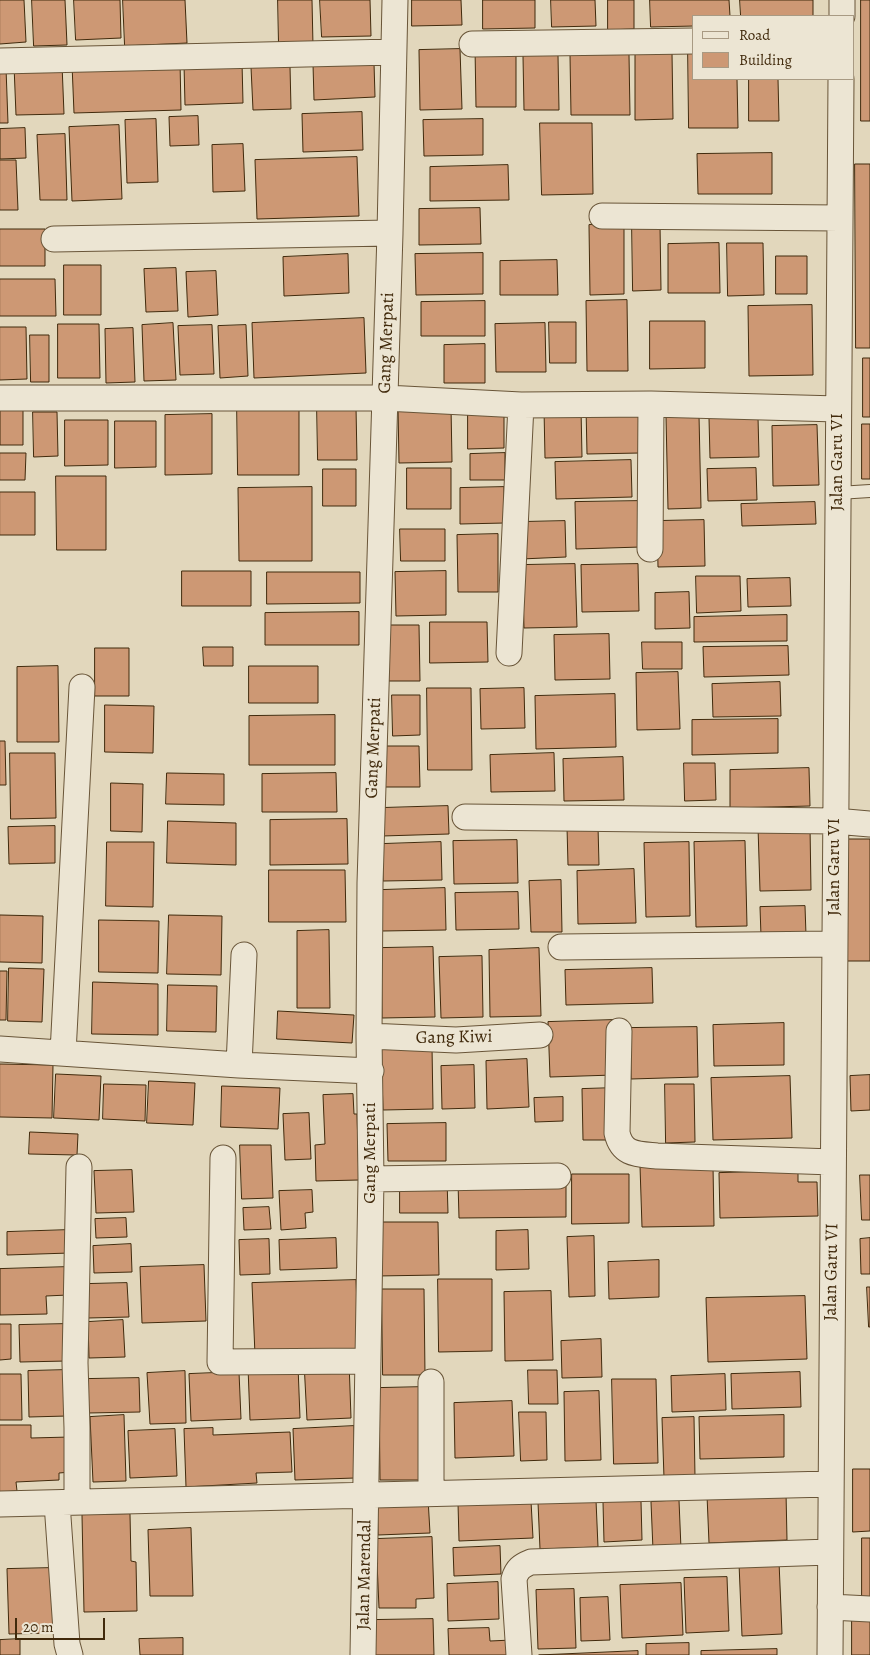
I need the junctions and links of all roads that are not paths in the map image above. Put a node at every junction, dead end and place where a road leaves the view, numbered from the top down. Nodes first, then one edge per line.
1 (395, 0) edge
2 (842, 0) edge
3 (842, 15) edge
4 (692, 41) edge
5 (472, 44) dead end
6 (394, 52) junction
7 (0, 61) edge
8 (840, 80) edge
9 (602, 216) dead end
10 (839, 218) junction
11 (390, 233) junction
12 (54, 239) dead end
13 (0, 398) edge
14 (385, 398) junction
15 (651, 404) junction
16 (521, 405) junction
17 (838, 409) junction
18 (870, 491) edge
19 (838, 493) junction
20 (650, 549) dead end
21 (509, 653) dead end
22 (82, 687) dead end
23 (465, 817) dead end
24 (835, 822) junction
25 (870, 824) edge
26 (834, 944) junction
27 (561, 947) dead end
28 (244, 955) dead end
29 (619, 1031) dead end
30 (540, 1035) dead end
31 (369, 1036) junction
32 (0, 1049) edge
33 (62, 1053) junction
34 (239, 1065) junction
35 (371, 1071) junction
36 (223, 1158) dead end
37 (833, 1162) junction
38 (79, 1167) dead end
39 (558, 1176) dead end
40 (372, 1179) junction
41 (368, 1361) junction
42 (431, 1382) dead end
43 (830, 1484) junction
44 (431, 1493) junction
45 (366, 1496) junction
46 (67, 1503) junction
47 (0, 1504) edge
48 (830, 1552) junction
49 (830, 1607) junction
50 (870, 1609) edge
51 (70, 1655) edge
52 (363, 1655) edge
53 (519, 1655) edge
54 (830, 1655) edge

1 - 6 street, Gang Merpati
2 - 3 street
4 - 5 street
6 - 7 street
6 - 11 street, Gang Merpati
8 - 10 street, Jalan Garu VI
9 - 10 street
10 - 17 street, Jalan Garu VI
11 - 12 street
11 - 14 street, Gang Merpati
13 - 14 street
14 - 16 street
14 - 31 street, Gang Merpati
15 - 16 street
15 - 17 street
15 - 20 street
16 - 21 street
17 - 19 street, Jalan Garu VI
18 - 19 lane
19 - 24 street, Jalan Garu VI
22 - 33 street
23 - 24 street
24 - 25 street
24 - 26 street, Jalan Garu VI
26 - 27 street
26 - 37 street, Jalan Garu VI
28 - 34 street
29 - 37 street
30 - 31 street, Gang Kiwi
31 - 35 street, Gang Merpati
32 - 33 street
33 - 34 street
34 - 35 street
35 - 40 street, Gang Merpati
36 - 41 street
37 - 43 street, Jalan Garu VI
38 - 46 street
39 - 40 street
40 - 41 street, Gang Merpati
41 - 45 street, Gang Merpati
42 - 44 street
43 - 44 street
43 - 48 street, Jalan Garu VI
44 - 45 street
45 - 46 street
45 - 52 street, Jalan Marendal
46 - 47 street
46 - 51 street
48 - 49 street, Jalan Garu VI
48 - 53 street
49 - 50 street
49 - 54 street, Jalan Garu VI

